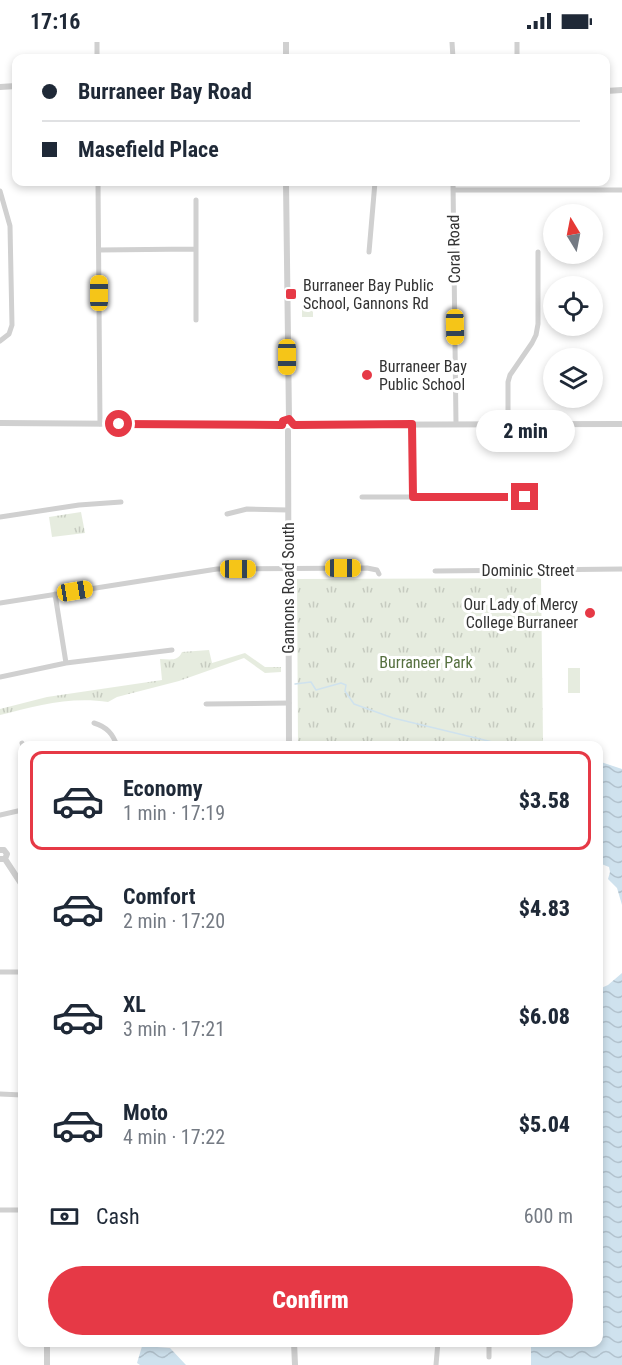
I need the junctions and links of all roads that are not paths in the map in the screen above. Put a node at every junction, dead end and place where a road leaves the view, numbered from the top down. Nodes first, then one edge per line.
1 (98, 186) edge
2 (286, 186) edge
3 (375, 186) edge
4 (453, 186) edge
5 (453, 190) junction
6 (622, 190) edge
7 (0, 191) edge
8 (196, 200) dead end
9 (195, 249) junction
10 (99, 250) junction
11 (369, 252) dead end
12 (538, 252) dead end
13 (196, 320) dead end
14 (0, 341) edge
15 (291, 422) junction
16 (0, 423) edge
17 (100, 424) junction
18 (412, 424) junction
19 (456, 424) junction
20 (508, 424) junction
21 (622, 424) edge
22 (282, 425) junction
23 (288, 431) junction
24 (413, 497) junction
25 (537, 497) dead end
26 (362, 498) dead end
27 (121, 502) dead end
28 (288, 510) junction
29 (227, 514) dead end
30 (0, 517) edge
31 (288, 568) junction
32 (622, 569) edge
33 (378, 570) dead end
34 (435, 571) dead end
35 (55, 594) junction
36 (0, 603) edge
37 (172, 650) dead end
38 (66, 663) junction
39 (0, 678) edge
40 (206, 704) dead end
41 (289, 704) junction
42 (94, 723) dead end
43 (115, 741) edge
44 (289, 741) edge
45 (18, 811) edge
46 (0, 815) edge
47 (0, 850) edge
48 (2, 859) edge
49 (18, 880) edge
50 (0, 972) edge
51 (18, 972) edge
52 (0, 1095) edge
53 (18, 1095) edge
54 (0, 1210) edge
55 (18, 1210) edge
56 (47, 1347) edge
57 (294, 1347) edge
58 (438, 1347) edge
59 (489, 1347) edge
60 (489, 1357) dead end
61 (47, 1365) edge
62 (295, 1365) edge
63 (436, 1365) edge

1 - 10 street
2 - 15 street
3 - 11 street
4 - 5 street, Coral Road
5 - 6 street
5 - 19 street, Coral Road
7 - 14 street
8 - 9 street
9 - 10 street
9 - 13 street
10 - 17 street
12 - 20 street
15 - 18 street
15 - 22 street
15 - 23 street
16 - 17 street
17 - 22 street
18 - 19 street
18 - 24 street
19 - 20 street
20 - 21 street
22 - 23 street
23 - 28 street, Gannons Road South
24 - 25 street
24 - 26 street
27 - 30 street
28 - 29 street
28 - 31 street, Gannons Road South
31 - 33 street
31 - 35 street
31 - 41 street, Gannons Road South
32 - 34 street, Dominic Street
35 - 36 street
35 - 38 street
37 - 38 street
38 - 39 street
40 - 41 street
41 - 44 street, Gannons Road South
42 - 43 street
45 - 46 street
47 - 48 street
48 - 49 street
50 - 51 street
52 - 53 street
54 - 55 street
56 - 61 street
57 - 62 street
58 - 63 street
59 - 60 street

